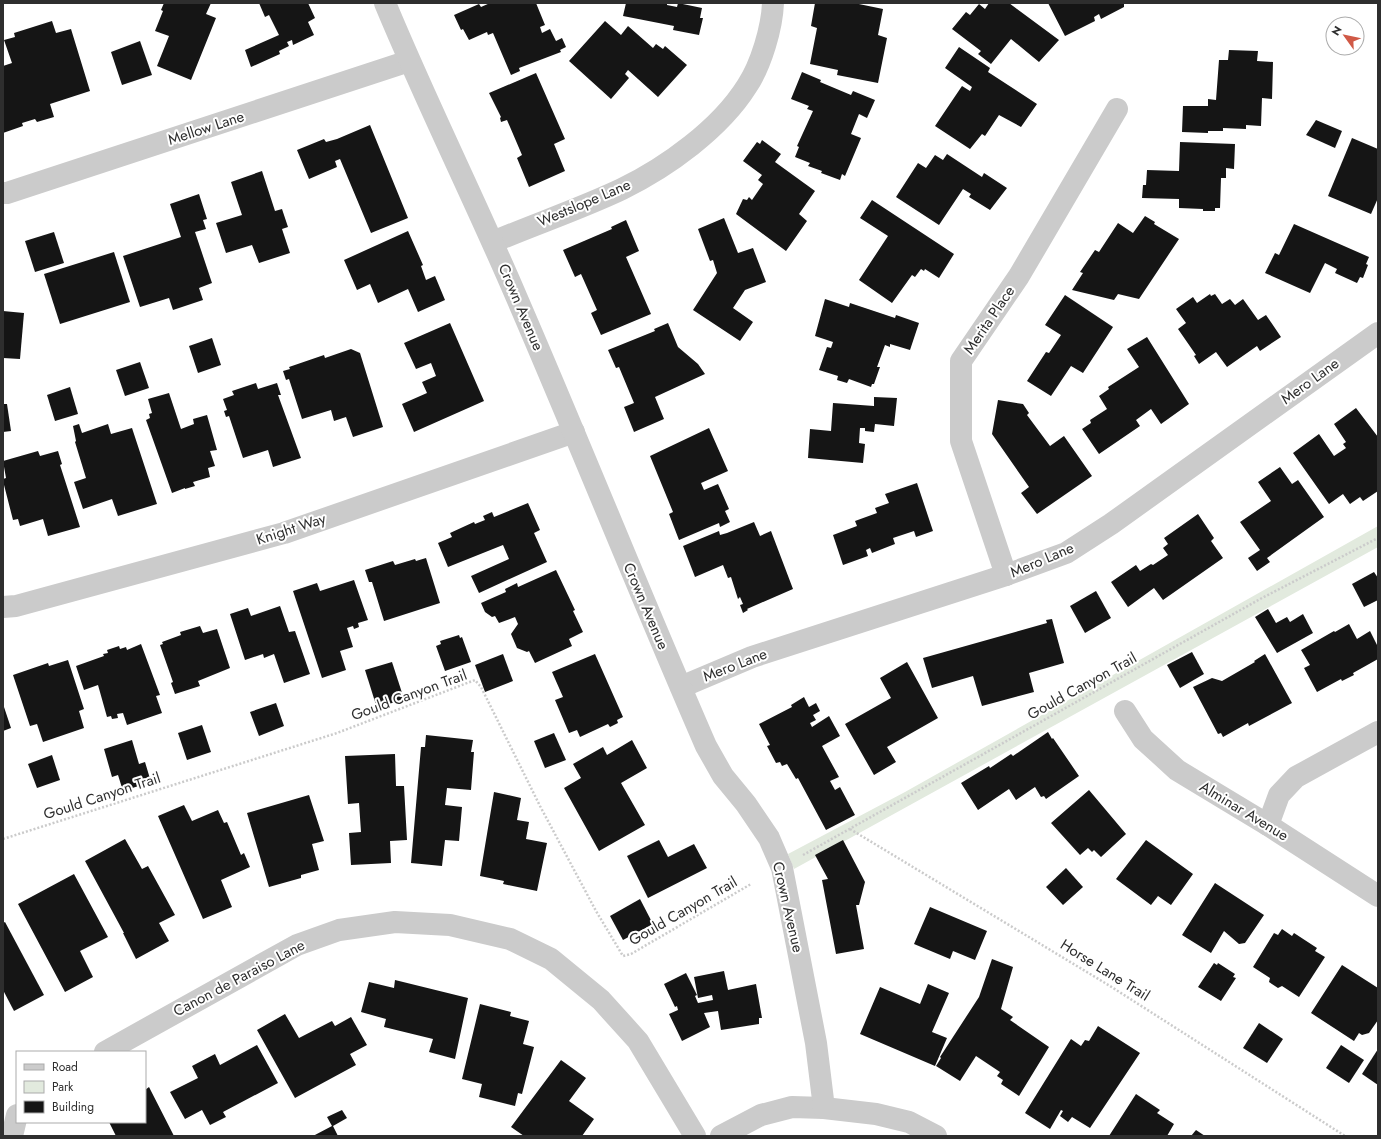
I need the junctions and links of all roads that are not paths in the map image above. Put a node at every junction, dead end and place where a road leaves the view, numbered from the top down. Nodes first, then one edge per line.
1 (385, 3) edge
2 (773, 3) edge
3 (409, 61) junction
4 (1117, 109) dead end
5 (3, 193) edge
6 (493, 242) junction
7 (1378, 333) edge
8 (574, 432) junction
9 (1006, 575) junction
10 (3, 607) edge
11 (681, 688) junction
12 (1125, 711) dead end
13 (1378, 732) edge
14 (1268, 824) junction
15 (1378, 896) edge
16 (107, 1051) edge
17 (824, 1108) junction
18 (16, 1119) edge
19 (12, 1136) edge
20 (695, 1136) edge
21 (721, 1136) edge
22 (936, 1136) edge

1 - 3 street, Crown Avenue
2 - 6 street, Westslope Lane
3 - 5 street, Mellow Lane
3 - 6 street, Crown Avenue
4 - 9 street, Merita Place
6 - 8 street, Crown Avenue
7 - 9 street, Mero Lane
8 - 10 street, Knight Way
8 - 11 street, Crown Avenue
9 - 11 street, Mero Lane
11 - 17 street, Crown Avenue
12 - 14 street, Alminar Avenue
13 - 14 street
14 - 15 street, Alminar Avenue
16 - 20 street, Canon de Paraiso Lane
17 - 21 street
17 - 22 street
18 - 19 street

